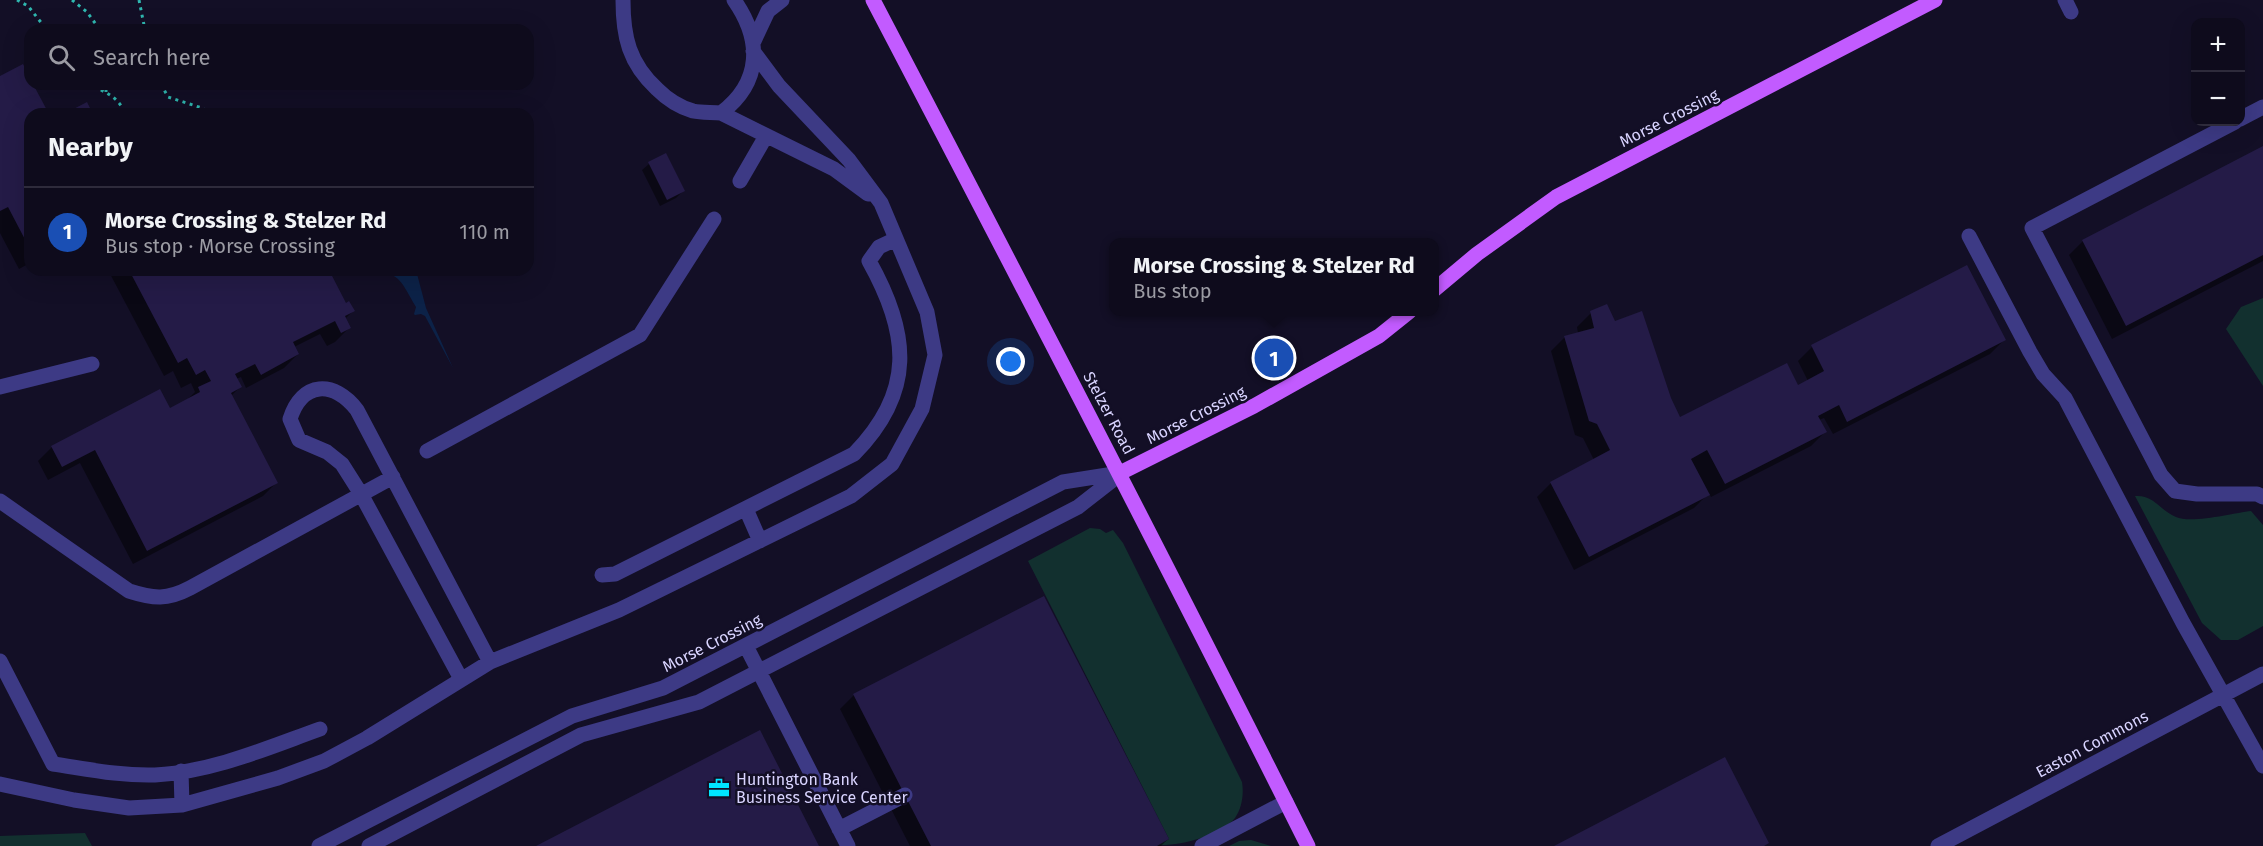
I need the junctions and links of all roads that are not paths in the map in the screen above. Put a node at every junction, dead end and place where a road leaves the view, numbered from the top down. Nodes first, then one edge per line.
1 (623, 0) edge
2 (734, 0) edge
3 (782, 0) edge
4 (873, 0) edge
5 (1935, 0) edge
6 (754, 46) junction
7 (2263, 107) edge
8 (721, 113) junction
9 (2245, 117) edge
10 (2227, 126) edge
11 (766, 136) junction
12 (740, 181) dead end
13 (881, 203) junction
14 (714, 219) dead end
15 (1969, 236) dead end
16 (896, 239) junction
17 (1439, 286) edge
18 (1404, 316) edge
19 (92, 364) dead end
20 (0, 387) edge
21 (427, 451) dead end
22 (1120, 474) junction
23 (393, 477) junction
24 (361, 495) junction
25 (2263, 497) edge
26 (0, 501) edge
27 (746, 509) junction
28 (760, 541) junction
29 (602, 575) dead end
30 (746, 646) junction
31 (0, 661) edge
32 (490, 662) junction
33 (760, 672) junction
34 (2263, 675) edge
35 (460, 679) junction
36 (2224, 694) junction
37 (320, 729) dead end
38 (2263, 766) edge
39 (181, 771) junction
40 (0, 784) edge
41 (905, 795) dead end
42 (1286, 802) junction
43 (182, 805) junction
44 (839, 828) junction
45 (319, 846) edge
46 (369, 846) edge
47 (848, 846) edge
48 (1202, 846) edge
49 (1308, 846) edge
50 (1938, 846) edge

1 - 8 street
2 - 6 street
3 - 6 street
4 - 22 main road, Stelzer Road
5 - 17 main road, Morse Crossing
6 - 8 street
6 - 13 street
7 - 9 street
8 - 11 street
10 - 25 street
11 - 12 street
11 - 13 street
13 - 16 street
14 - 21 street
15 - 36 street
16 - 27 street
16 - 28 street
18 - 22 main road, Morse Crossing
19 - 20 street
22 - 30 street, Morse Crossing
22 - 33 street, Morse Crossing
22 - 42 main road, Stelzer Road
23 - 24 street
23 - 24 street
23 - 32 street
24 - 26 street
24 - 35 street
27 - 28 street
27 - 29 street
28 - 32 street
30 - 33 street
30 - 45 street, Morse Crossing
31 - 39 street
32 - 35 street
33 - 44 street
33 - 46 street, Morse Crossing
34 - 36 street, Easton Commons
35 - 43 street
36 - 38 street
36 - 50 street, Easton Commons
37 - 39 street
39 - 43 street
40 - 43 street
41 - 44 street
42 - 48 street
42 - 49 main road, Stelzer Road
44 - 47 street

